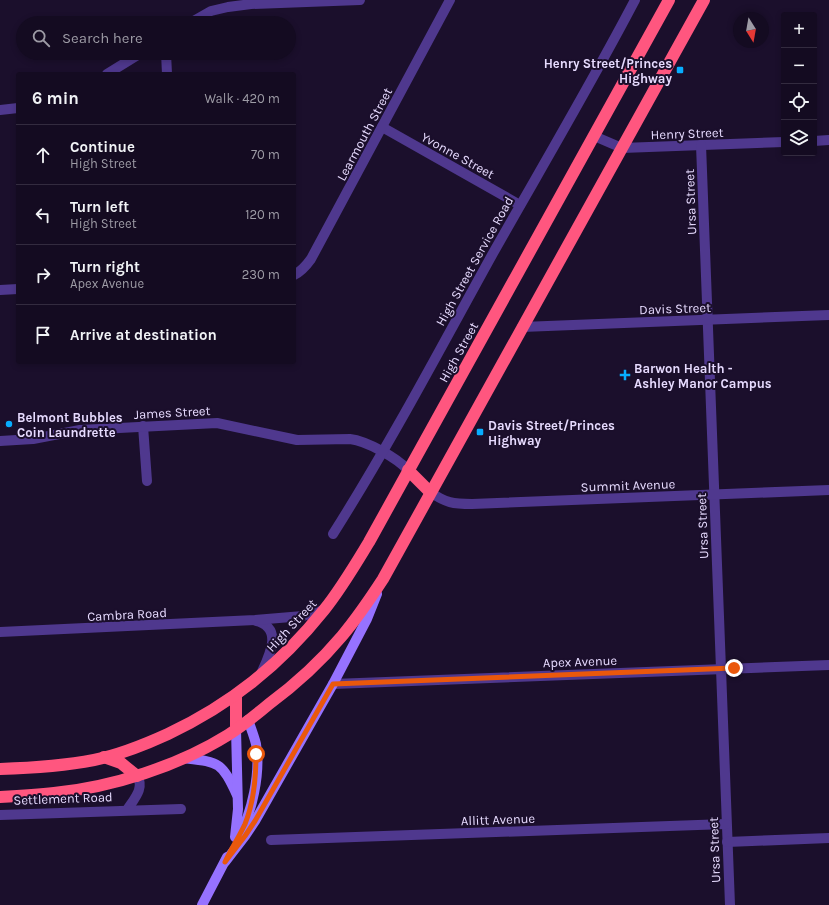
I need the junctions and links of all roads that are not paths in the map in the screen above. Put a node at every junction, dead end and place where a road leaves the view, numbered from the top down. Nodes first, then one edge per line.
1 (360, 0) edge
2 (450, 0) edge
3 (635, 0) edge
4 (669, 0) edge
5 (704, 0) edge
6 (202, 16) edge
7 (129, 60) edge
8 (166, 60) edge
9 (109, 72) edge
10 (167, 72) edge
11 (16, 108) edge
12 (0, 110) edge
13 (382, 127) junction
14 (594, 136) junction
15 (829, 140) edge
16 (817, 141) edge
17 (781, 142) edge
18 (701, 146) junction
19 (622, 148) junction
20 (520, 205) junction
21 (296, 274) edge
22 (16, 289) edge
23 (0, 290) edge
24 (829, 316) edge
25 (708, 320) junction
26 (522, 327) junction
27 (142, 426) junction
28 (0, 441) edge
29 (382, 452) junction
30 (408, 470) junction
31 (148, 481) dead end
32 (829, 490) edge
33 (430, 492) junction
34 (714, 495) junction
35 (333, 534) dead end
36 (382, 580) junction
37 (324, 610) junction
38 (254, 620) junction
39 (0, 632) edge
40 (829, 665) edge
41 (721, 669) junction
42 (260, 676) junction
43 (333, 684) junction
44 (237, 694) junction
45 (248, 720) junction
46 (236, 729) junction
47 (104, 757) junction
48 (183, 758) junction
49 (0, 770) edge
50 (137, 776) junction
51 (238, 796) junction
52 (0, 797) edge
53 (181, 809) dead end
54 (127, 810) junction
55 (0, 815) edge
56 (726, 824) junction
57 (829, 838) edge
58 (271, 840) dead end
59 (727, 842) junction
60 (232, 847) junction
61 (225, 862) junction
62 (202, 905) edge
63 (730, 905) edge

1 - 6 street
2 - 13 street, Learmouth Street
3 - 20 street, High Street Service Road
4 - 14 highway, High Street
5 - 19 highway
7 - 9 street
8 - 10 street
11 - 12 street
13 - 20 street, Yvonne Street
13 - 21 street, Learmouth Street
14 - 19 street, Henry Street
14 - 30 highway, High Street
15 - 16 street
17 - 18 street, Henry Street
18 - 19 street, Henry Street
18 - 25 street, Ursa Street
19 - 26 highway
20 - 29 street, High Street Service Road
22 - 23 street
24 - 25 street, Davis Street
25 - 26 street, Davis Street
25 - 34 street, Ursa Street
26 - 33 highway
27 - 28 street, James Street
27 - 29 street, James Street
27 - 31 street
29 - 30 street, James Street
29 - 35 street, High Street Service Road
30 - 33 highway
30 - 37 highway, High Street
32 - 34 street, Summit Avenue
33 - 34 street, Summit Avenue
33 - 36 highway
34 - 41 street, Ursa Street
36 - 43 street
36 - 45 highway
37 - 38 street, Cambra Road
37 - 42 highway, High Street
38 - 39 street, Cambra Road
38 - 42 street
40 - 41 street, Apex Avenue
41 - 43 street, Apex Avenue
41 - 56 street, Ursa Street
42 - 44 highway, High Street
43 - 61 street
44 - 45 highway
44 - 46 highway
44 - 47 highway
45 - 46 highway, Settlement Road
45 - 60 street
46 - 48 highway, Settlement Road
46 - 51 street
47 - 49 highway
47 - 50 highway
48 - 50 highway, Settlement Road
48 - 51 street
50 - 52 highway, Settlement Road
50 - 54 street, Settlement Road
51 - 60 street
53 - 54 street, Settlement Road
54 - 55 street, Settlement Road
56 - 58 street, Allitt Avenue
56 - 59 street, Ursa Street
57 - 59 street
59 - 63 street, Ursa Street
60 - 61 street
61 - 62 street

